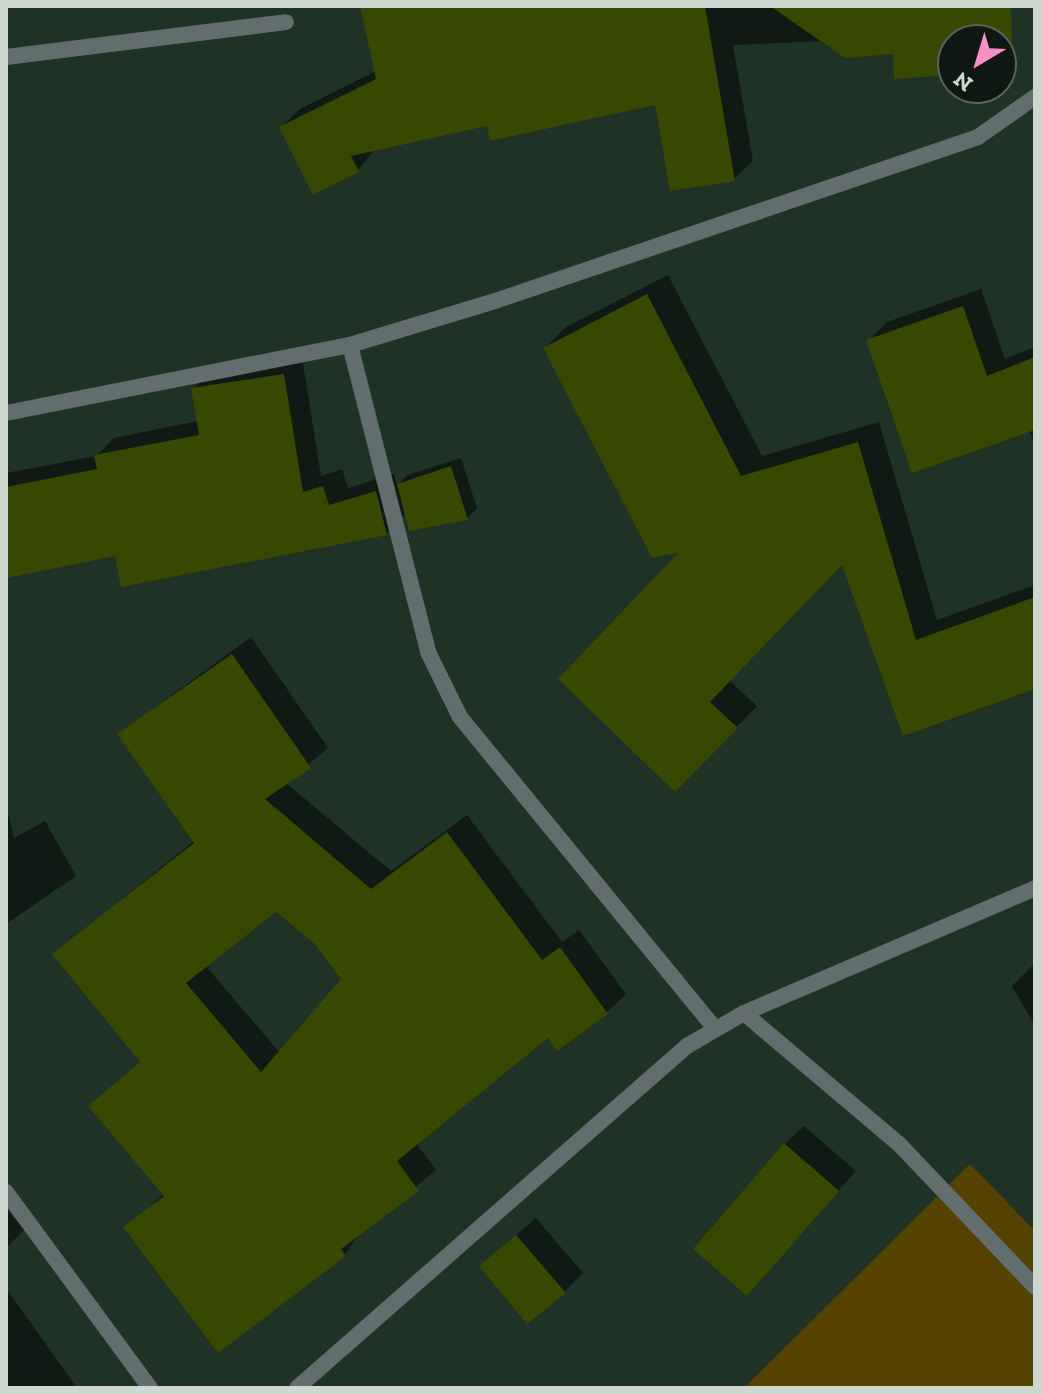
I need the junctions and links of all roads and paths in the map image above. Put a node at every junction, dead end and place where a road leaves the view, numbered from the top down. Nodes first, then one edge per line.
1 (286, 22) dead end
2 (6, 57) edge
3 (1035, 97) edge
4 (350, 345) junction
5 (6, 413) edge
6 (1035, 888) edge
7 (744, 1013) junction
8 (715, 1029) junction
9 (6, 1192) edge
10 (1035, 1287) edge
11 (150, 1388) edge
12 (297, 1388) edge

1 - 2 street
3 - 4 street
4 - 5 street
4 - 8 street
6 - 7 street
7 - 8 street
7 - 10 street
8 - 12 street
9 - 11 street

